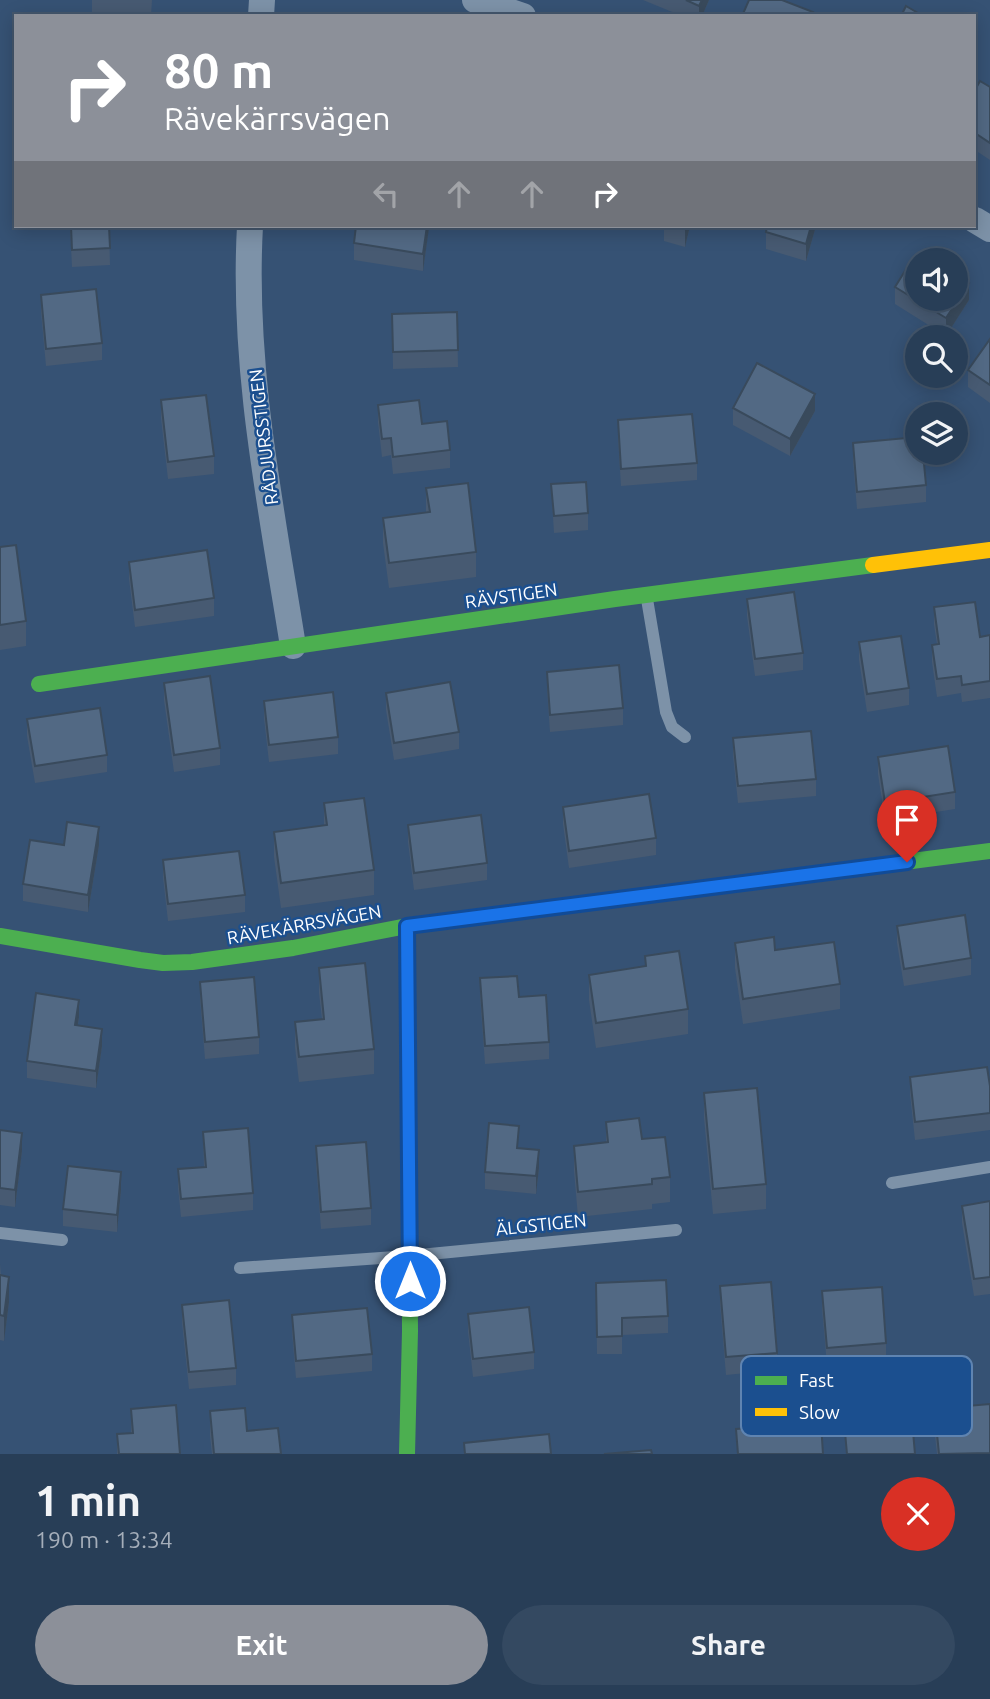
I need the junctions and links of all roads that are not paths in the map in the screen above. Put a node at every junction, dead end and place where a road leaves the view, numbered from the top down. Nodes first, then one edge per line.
1 (475, 0) edge
2 (517, 14) edge
3 (250, 228) edge
4 (990, 550) edge
5 (646, 595) junction
6 (293, 646) junction
7 (39, 684) dead end
8 (685, 737) dead end
9 (990, 851) edge
10 (407, 926) junction
11 (0, 936) edge
12 (990, 1167) edge
13 (892, 1183) dead end
14 (676, 1230) dead end
15 (0, 1233) edge
16 (62, 1240) dead end
17 (410, 1256) junction
18 (240, 1268) dead end
19 (407, 1454) edge

1 - 2 street
3 - 6 street, RÅDJURSSTIGEN
4 - 5 street, RÄVSTIGEN
5 - 6 street, RÄVSTIGEN
5 - 8 lane
6 - 7 street, RÄVSTIGEN
9 - 10 street, RÄVEKÄRRSVÄGEN
10 - 11 street, RÄVEKÄRRSVÄGEN
10 - 17 street
12 - 13 lane
14 - 17 lane, ÄLGSTIGEN
15 - 16 lane
17 - 18 lane, ÄLGSTIGEN
17 - 19 street

